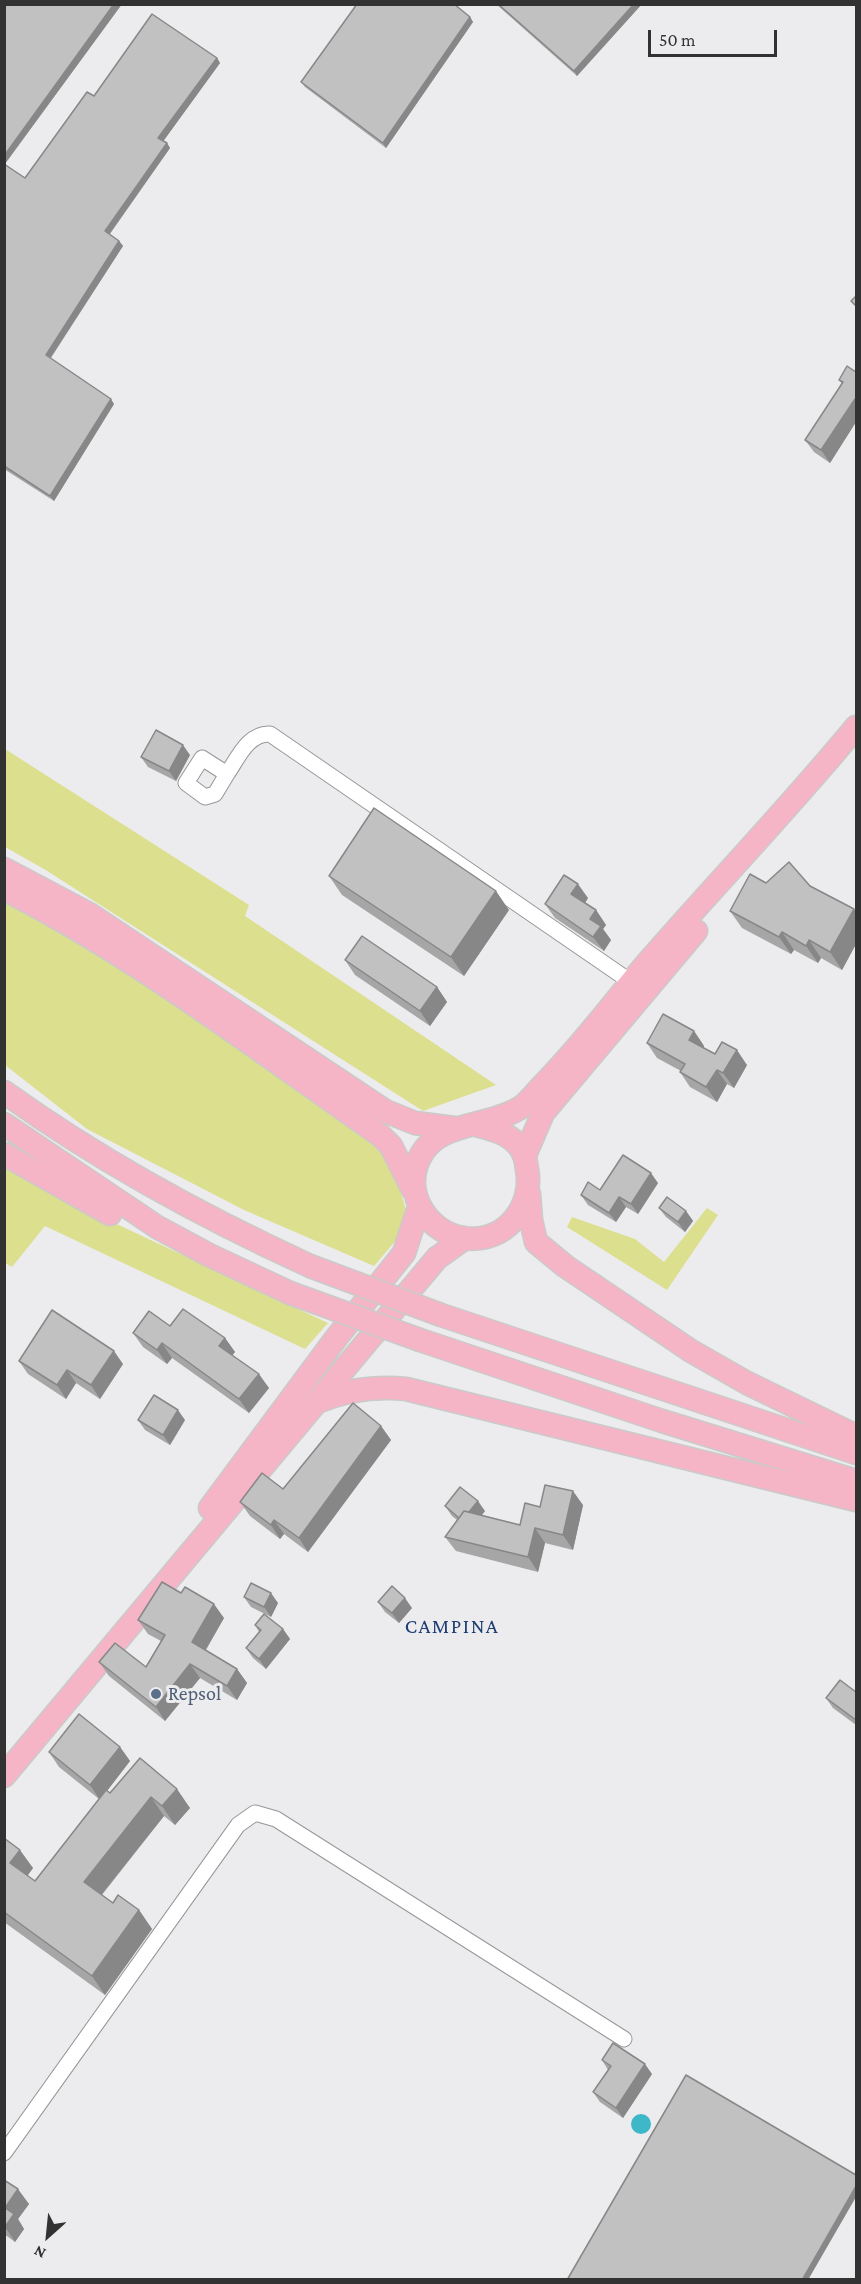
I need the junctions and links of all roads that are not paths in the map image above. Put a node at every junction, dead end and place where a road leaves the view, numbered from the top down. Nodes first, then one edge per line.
1 (856, 727) edge
2 (821, 766) junction
3 (227, 774) dead end
4 (4, 869) edge
5 (4, 889) edge
6 (631, 982) junction
7 (4, 1092) edge
8 (4, 1124) edge
9 (465, 1127) junction
10 (4, 1154) edge
11 (527, 1165) junction
12 (417, 1199) junction
13 (465, 1238) junction
14 (209, 1255) junction
15 (316, 1403) junction
16 (856, 1436) edge
17 (856, 1453) edge
18 (856, 1481) edge
19 (856, 1500) edge
20 (27, 1748) junction
21 (4, 1776) edge
22 (624, 2039) dead end
23 (4, 2153) edge

1 - 2 main road
2 - 6 main road
2 - 11 main road
3 - 6 street
4 - 9 main road
5 - 12 main road
6 - 9 main road
7 - 17 main road, bridge
8 - 14 main road
9 - 11 main road
9 - 12 main road
10 - 14 main road
11 - 13 main road
11 - 16 main road
12 - 13 main road
12 - 20 main road
13 - 15 main road
14 - 18 main road, bridge
15 - 19 main road
15 - 20 main road
20 - 21 main road
22 - 23 street

